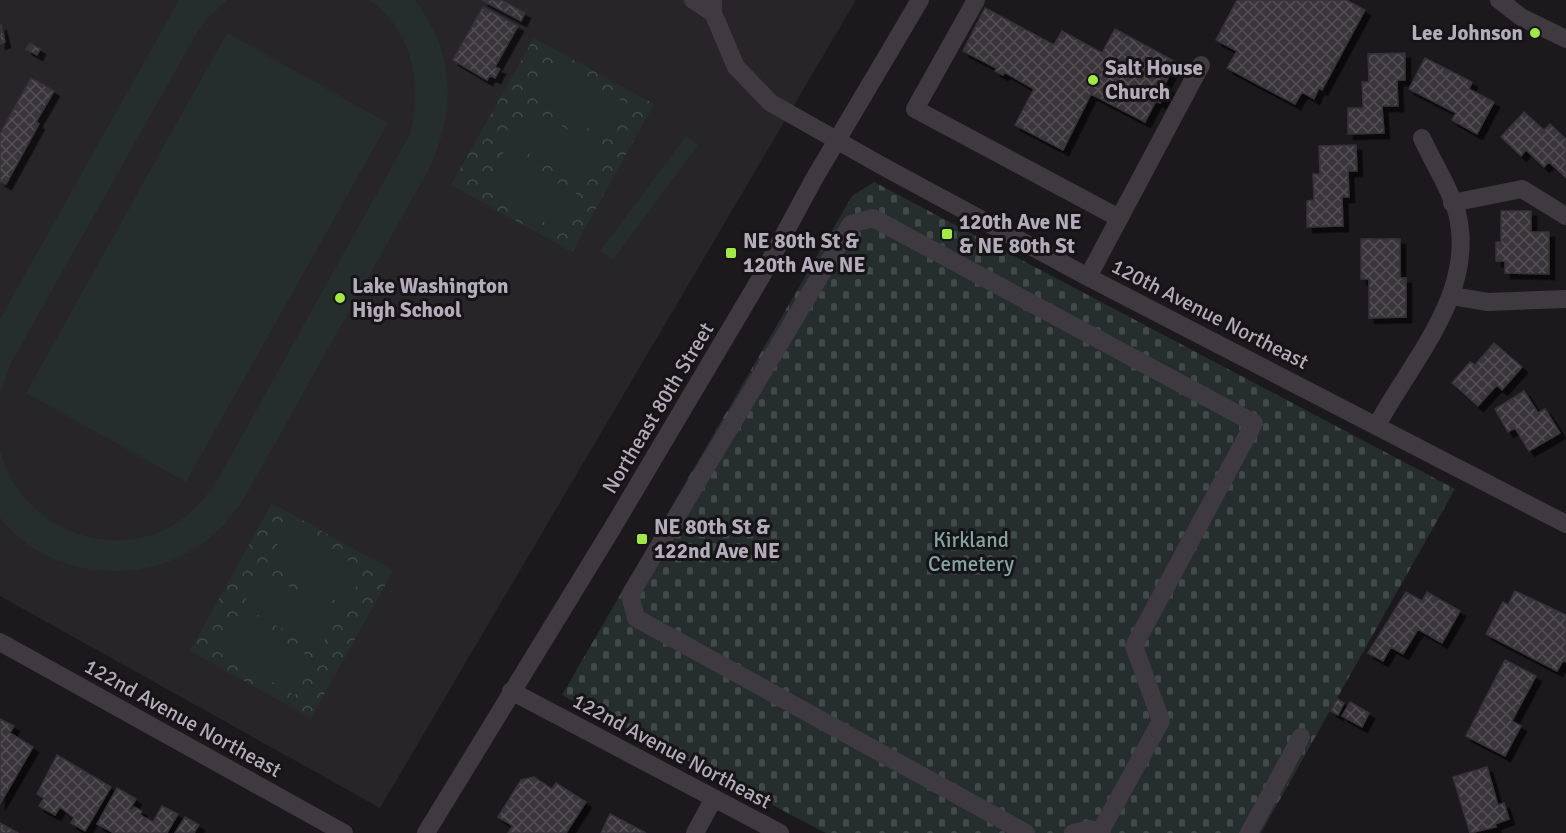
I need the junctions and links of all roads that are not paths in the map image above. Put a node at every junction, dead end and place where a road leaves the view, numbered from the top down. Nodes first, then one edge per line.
1 (693, 0) edge
2 (920, 0) edge
3 (976, 0) edge
4 (1499, 0) edge
5 (713, 7) edge
6 (1566, 39) edge
7 (1201, 65) dead end
8 (1422, 138) dead end
9 (836, 141) junction
10 (1452, 203) junction
11 (1566, 216) edge
12 (1119, 218) junction
13 (1088, 277) junction
14 (1452, 296) junction
15 (1566, 299) edge
16 (1377, 425) junction
17 (1566, 524) edge
18 (0, 642) edge
19 (511, 692) junction
20 (1301, 737) dead end
21 (714, 798) junction
22 (1101, 832) edge
23 (344, 833) edge
24 (426, 833) edge
25 (695, 833) edge
26 (780, 833) edge
27 (1026, 833) edge
28 (1072, 833) edge
29 (1250, 833) edge

1 - 5 street
2 - 9 street, Northeast 80th Street
3 - 12 street
4 - 6 street
5 - 9 street, 120th Avenue Northeast
7 - 12 street
8 - 10 street
9 - 13 street, 120th Avenue Northeast
9 - 19 street, Northeast 80th Street
10 - 11 street
10 - 14 street
12 - 13 street
13 - 16 street, 120th Avenue Northeast
14 - 15 street
14 - 16 street
16 - 17 street, 120th Avenue Northeast
18 - 23 street, 122nd Avenue Northeast
19 - 21 street, 122nd Avenue Northeast
19 - 24 street, Northeast 80th Street
20 - 29 street
21 - 25 street
21 - 26 street, 122nd Avenue Northeast
22 - 27 street
22 - 28 street

